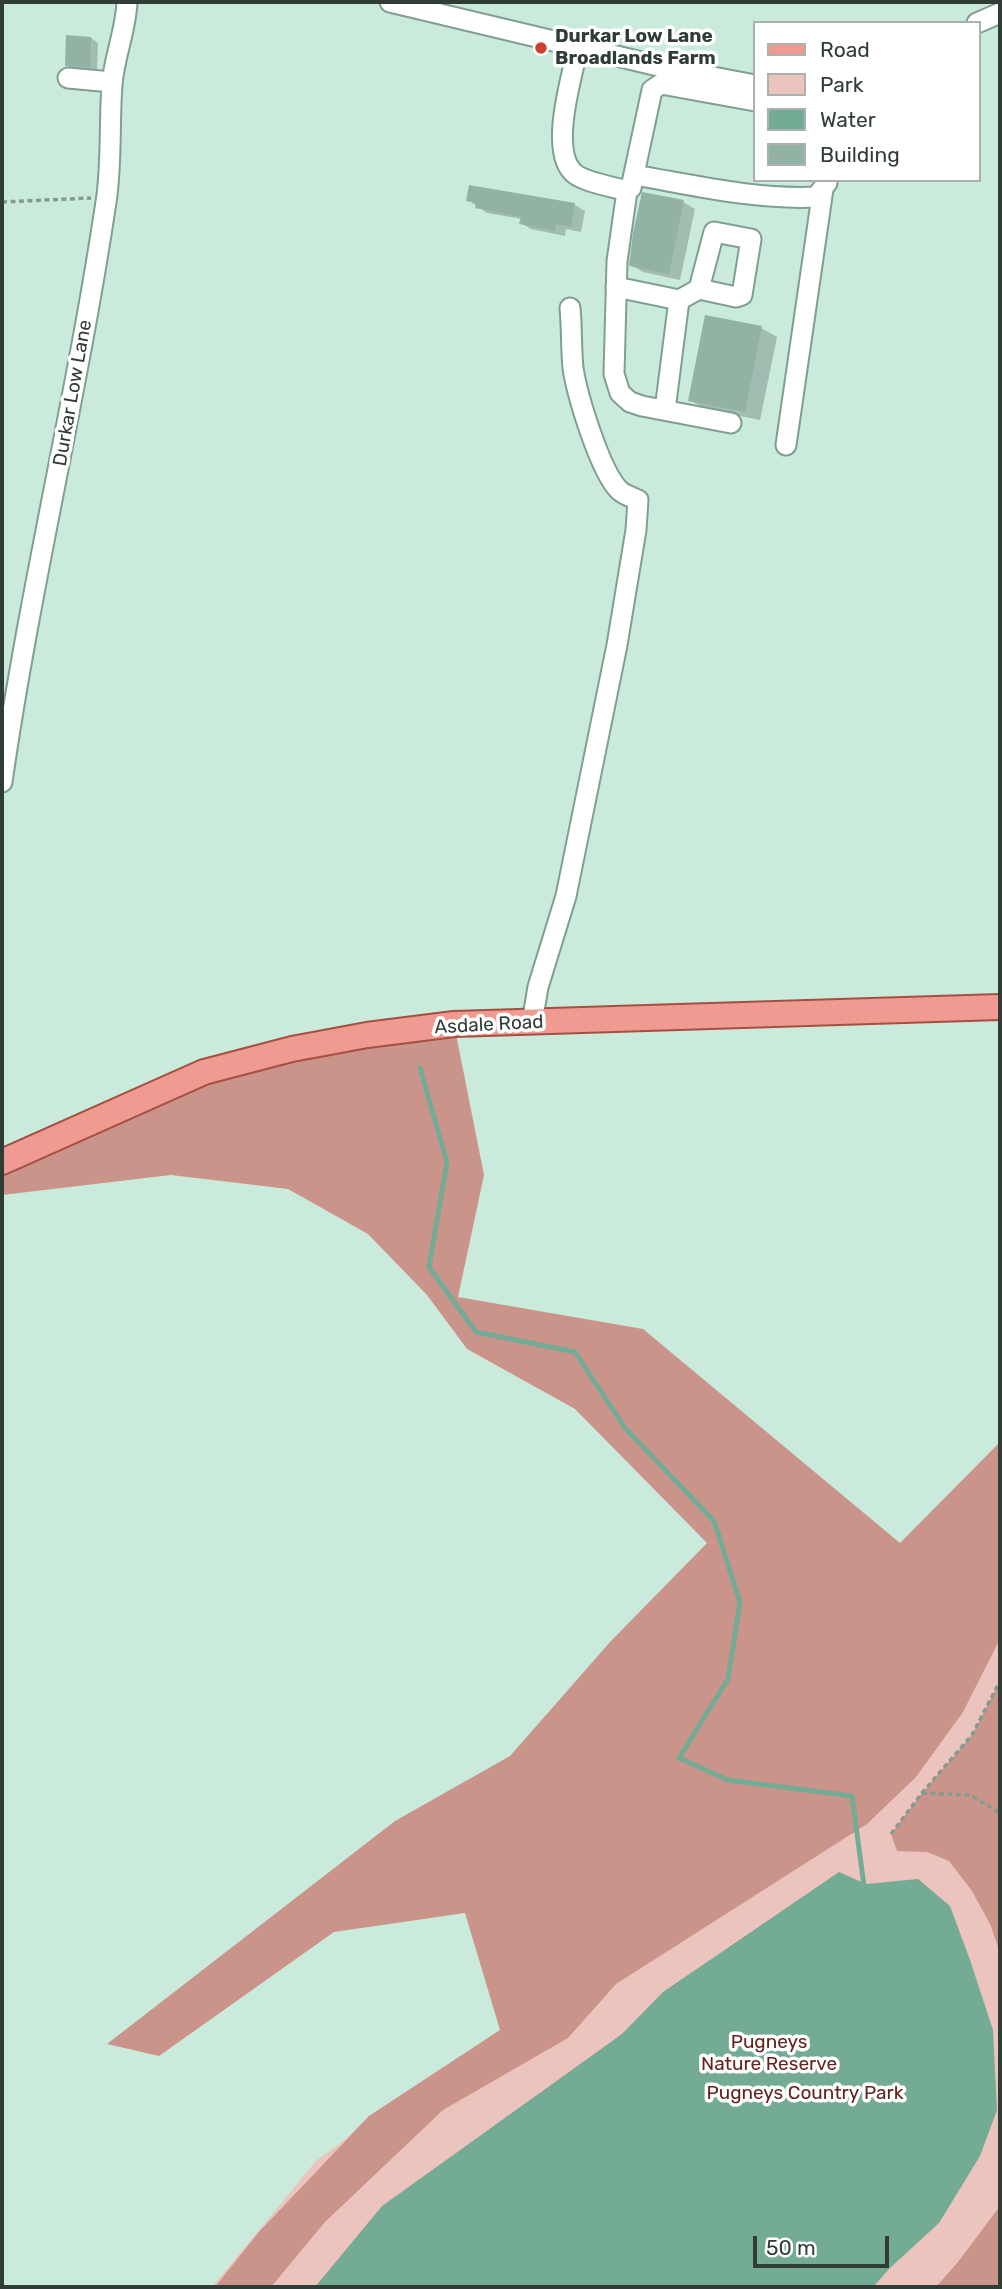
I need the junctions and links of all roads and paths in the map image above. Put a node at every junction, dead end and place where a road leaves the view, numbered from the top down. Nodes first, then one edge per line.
1 (127, 2) edge
2 (390, 2) edge
3 (1000, 13) edge
4 (981, 21) edge
5 (578, 48) junction
6 (68, 78) dead end
7 (112, 82) junction
8 (754, 85) edge
9 (754, 101) edge
10 (630, 183) junction
11 (825, 185) edge
12 (107, 199) junction
13 (2, 202) edge
14 (615, 286) junction
15 (699, 289) dead end
16 (679, 300) junction
17 (570, 308) dead end
18 (665, 410) junction
19 (731, 423) dead end
20 (786, 445) dead end
21 (2, 782) edge
22 (1000, 1007) edge
23 (532, 1023) junction
24 (2, 1162) edge
25 (1000, 1681) edge
26 (922, 1793) junction
27 (1000, 1813) edge
28 (891, 1835) dead end

1 - 7 street, Durkar Low Lane
2 - 5 street
3 - 4 street
5 - 8 street
5 - 10 street
6 - 7 street
7 - 12 street, Durkar Low Lane
9 - 10 street
10 - 11 street
10 - 14 street
11 - 20 street
12 - 13 path
12 - 21 street, Durkar Low Lane
14 - 16 street
14 - 18 street
15 - 16 street
16 - 18 street
17 - 23 street
18 - 19 street
22 - 23 main road, Asdale Road
23 - 24 main road, Asdale Road
25 - 26 path
26 - 27 path
26 - 28 path

